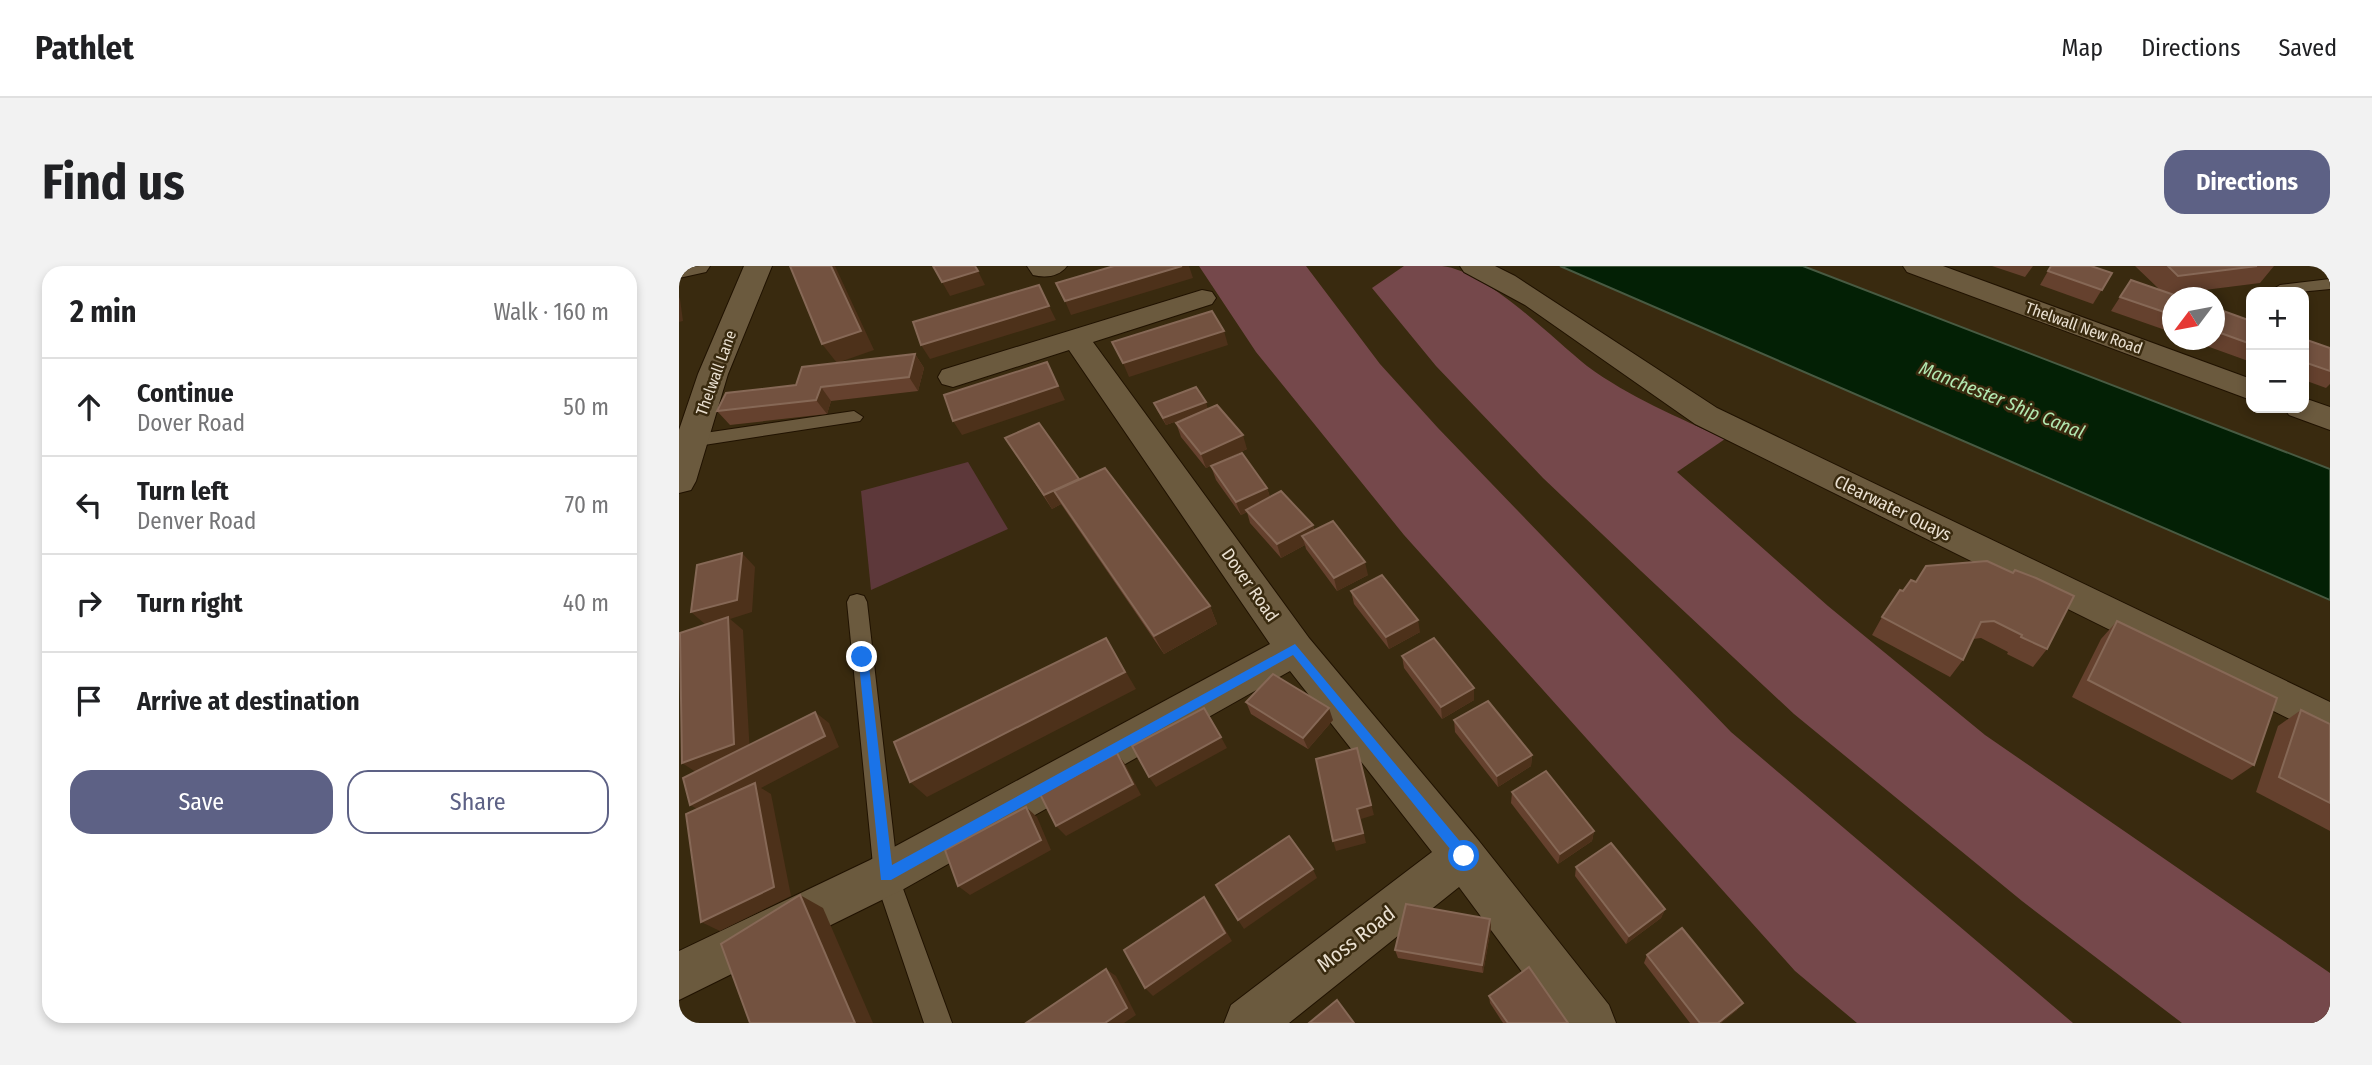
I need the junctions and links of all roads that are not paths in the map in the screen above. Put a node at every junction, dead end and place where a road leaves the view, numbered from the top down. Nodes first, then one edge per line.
1 (696, 266) edge
2 (758, 266) edge
3 (1041, 266) edge
4 (1053, 266) edge
5 (1474, 266) edge
6 (1934, 269) edge
7 (679, 270) edge
8 (2328, 277) edge
9 (2291, 287) edge
10 (1202, 298) dead end
11 (1075, 338) junction
12 (953, 377) dead end
13 (2246, 388) edge
14 (2309, 411) edge
15 (854, 417) dead end
16 (2330, 419) edge
17 (683, 465) edge
18 (857, 602) dead end
19 (1295, 649) junction
20 (2330, 721) edge
21 (1464, 856) junction
22 (886, 875) junction
23 (679, 976) edge
24 (938, 1023) edge
25 (1249, 1023) edge
26 (1591, 1023) edge

1 - 7 street
2 - 17 street, Thelwall Lane
3 - 4 street
5 - 20 street, Clearwater Quays
6 - 13 street, Thelwall New Road
8 - 9 lane
10 - 11 street
11 - 12 street
11 - 19 street, Dover Road
14 - 16 street
15 - 17 lane
18 - 22 lane
19 - 21 street, Dover Road
19 - 22 street
21 - 25 street, Moss Road
21 - 26 street, Dover Road
22 - 23 street
22 - 24 lane

